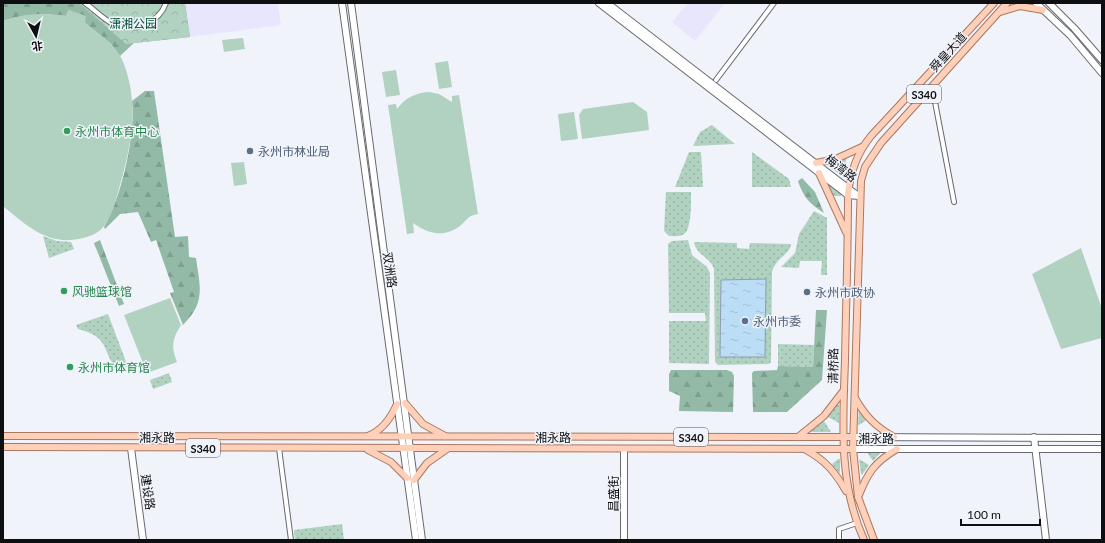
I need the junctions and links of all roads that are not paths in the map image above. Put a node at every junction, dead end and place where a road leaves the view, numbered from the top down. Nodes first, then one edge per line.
1 (85, 3) edge
2 (166, 3) edge
3 (342, 3) edge
4 (351, 3) edge
5 (598, 3) edge
6 (607, 3) edge
7 (774, 3) edge
8 (994, 3) edge
9 (1006, 3) edge
10 (1036, 3) edge
11 (1049, 3) edge
12 (1043, 10) junction
13 (998, 12) junction
14 (1102, 60) edge
15 (1102, 73) edge
16 (716, 80) dead end
17 (932, 85) junction
18 (863, 146) junction
19 (818, 168) junction
20 (848, 188) junction
21 (848, 195) junction
22 (859, 196) junction
23 (954, 202) dead end
24 (847, 234) junction
25 (401, 373) junction
26 (393, 374) junction
27 (844, 391) junction
28 (854, 394) junction
29 (397, 404) junction
30 (405, 404) junction
31 (3, 436) edge
32 (351, 437) junction
33 (487, 437) junction
34 (798, 437) junction
35 (843, 437) junction
36 (853, 437) junction
37 (894, 437) junction
38 (365, 438) junction
39 (402, 438) junction
40 (410, 438) junction
41 (448, 438) junction
42 (1034, 438) junction
43 (1102, 438) edge
44 (3, 447) edge
45 (131, 448) junction
46 (279, 448) junction
47 (351, 448) junction
48 (365, 448) junction
49 (403, 448) junction
50 (411, 448) junction
51 (450, 448) junction
52 (487, 448) junction
53 (1035, 448) junction
54 (624, 449) junction
55 (803, 449) junction
56 (843, 449) junction
57 (853, 449) junction
58 (897, 449) junction
59 (1102, 449) edge
60 (407, 478) junction
61 (414, 480) junction
62 (848, 494) junction
63 (858, 495) junction
64 (857, 523) junction
65 (143, 540) edge
66 (291, 540) edge
67 (416, 540) edge
68 (422, 540) edge
69 (624, 540) edge
70 (839, 540) edge
71 (864, 540) edge
72 (874, 540) edge
73 (1046, 540) edge

1 - 2 street
3 - 26 main road, 双洲路
4 - 25 main road, 双洲路
5 - 19 main road, 梅湾路
6 - 19 main road, 梅湾路
7 - 16 street
8 - 18 main road, 舜皇大道 / S340
9 - 13 main road, 舜皇大道 / S340
10 - 12 main road
11 - 14 main road
12 - 13 main road
12 - 15 main road
13 - 17 main road, 舜皇大道 / S340
17 - 22 main road, 舜皇大道 / S340
17 - 23 street
18 - 19 main road
18 - 20 main road, 舜皇大道 / S340
19 - 20 main road, 梅湾路
19 - 21 main road, 梅湾路
19 - 24 main road
20 - 21 main road, 清桥路 / S340
20 - 22 main road, 梅湾路
21 - 22 main road, 梅湾路
21 - 24 main road, 清桥路 / S340
22 - 28 main road, 清桥路 / S340
24 - 27 main road, 清桥路 / S340
25 - 26 main road
25 - 30 main road, 双洲路
26 - 29 main road, 双洲路
27 - 28 main road
27 - 34 main road
27 - 35 main road, 清桥路
28 - 36 main road, 清桥路 / S340
28 - 37 main road
29 - 38 main road
29 - 39 main road, 双洲路
30 - 40 main road, 双洲路
30 - 41 main road
31 - 32 main road, 湘永路 / S340
32 - 38 main road, 湘永路 / S340
32 - 47 main road
33 - 34 main road, 湘永路 / S340
33 - 41 main road, 湘永路 / S340
33 - 52 main road
34 - 35 main road, 湘永路
35 - 36 main road, 湘永路
35 - 56 main road, 清桥路
36 - 37 main road, 湘永路
36 - 57 main road, 清桥路 / S340
37 - 42 main road, 湘永路
38 - 39 main road, 湘永路 / S340
39 - 40 main road, 湘永路 / S340
39 - 49 main road, 双洲路
40 - 41 main road, 湘永路 / S340
40 - 50 main road, 双洲路
42 - 43 main road, 湘永路
42 - 53 main road
44 - 45 main road, 湘永路 / S340
45 - 46 main road, 湘永路 / S340
45 - 65 main road, 建设路
46 - 47 main road, 湘永路 / S340
46 - 66 street
47 - 48 main road, 湘永路 / S340
48 - 49 main road, 湘永路 / S340
48 - 60 main road
49 - 50 main road, 湘永路 / S340
49 - 60 main road, 双洲路
50 - 51 main road, 湘永路 / S340
50 - 61 main road, 双洲路
51 - 52 main road, 湘永路 / S340
51 - 61 main road
52 - 54 main road, 湘永路 / S340
53 - 58 main road, 湘永路
53 - 59 main road, 湘永路
53 - 73 main road
54 - 55 main road, 湘永路 / S340
54 - 69 main road, 昌盛街
55 - 56 main road, 湘永路 / S340
55 - 62 main road
56 - 57 main road, 湘永路 / S340
56 - 62 main road, 清桥路
57 - 58 main road, 湘永路
57 - 63 main road, 清桥路
58 - 63 main road
60 - 67 main road, 双洲路
61 - 68 main road, 双洲路
62 - 63 main road
62 - 64 main road, 清桥路
63 - 72 main road, 清桥路
64 - 70 street
64 - 71 main road, 清桥路

